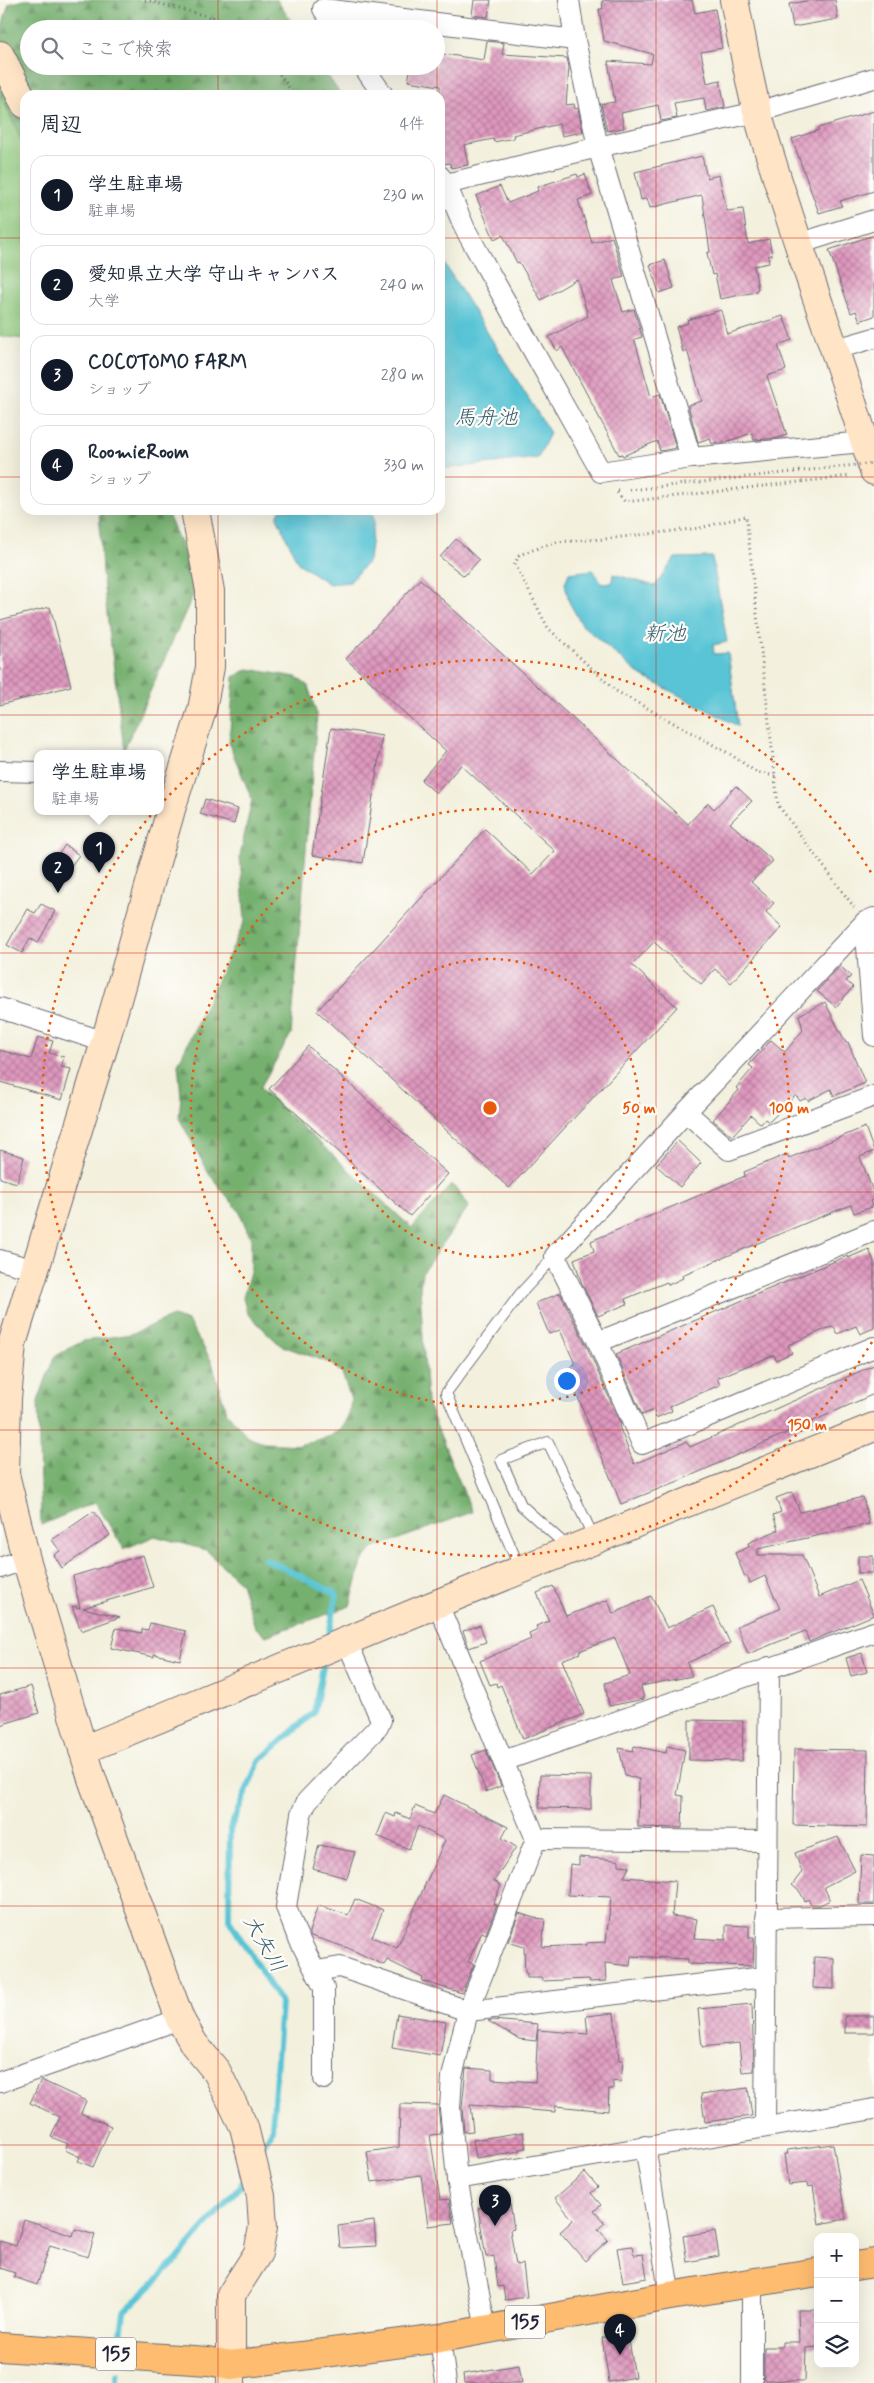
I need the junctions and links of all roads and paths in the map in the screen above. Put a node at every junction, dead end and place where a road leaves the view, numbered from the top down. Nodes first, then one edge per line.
1 (145, 0) edge
2 (569, 0) edge
3 (734, 0) edge
4 (320, 5) edge
5 (222, 20) edge
6 (331, 20) edge
7 (429, 20) edge
8 (445, 22) edge
9 (575, 40) junction
10 (0, 55) edge
11 (280, 75) edge
12 (370, 75) edge
13 (874, 78) edge
14 (291, 90) edge
15 (380, 90) edge
16 (20, 94) edge
17 (757, 112) junction
18 (598, 147) junction
19 (445, 180) edge
20 (445, 185) edge
21 (874, 220) edge
22 (798, 244) junction
23 (874, 338) edge
24 (836, 348) junction
25 (871, 449) edge
26 (691, 458) junction
27 (865, 474) edge
28 (196, 515) edge
29 (0, 771) edge
30 (34, 772) edge
31 (775, 776) junction
32 (166, 803) edge
33 (163, 815) edge
34 (869, 920) edge
35 (0, 1008) edge
36 (874, 1024) edge
37 (105, 1042) junction
38 (874, 1096) edge
39 (686, 1112) junction
40 (874, 1231) edge
41 (555, 1256) junction
42 (0, 1260) edge
43 (35, 1270) junction
44 (598, 1342) junction
45 (874, 1347) edge
46 (874, 1427) edge
47 (595, 1539) junction
48 (570, 1549) junction
49 (26, 1559) junction
50 (0, 1568) edge
51 (520, 1569) junction
52 (438, 1604) junction
53 (874, 1632) edge
54 (351, 1640) junction
55 (769, 1667) junction
56 (83, 1750) junction
57 (503, 1761) junction
58 (536, 1838) junction
59 (766, 1841) junction
60 (874, 1916) edge
61 (766, 1918) junction
62 (317, 1971) junction
63 (765, 1977) junction
64 (468, 2012) junction
65 (180, 2019) junction
66 (324, 2079) dead end
67 (0, 2082) edge
68 (874, 2108) edge
69 (764, 2126) junction
70 (645, 2146) junction
71 (457, 2179) junction
72 (874, 2263) edge
73 (859, 2265) edge
74 (814, 2273) edge
75 (752, 2283) junction
76 (670, 2296) junction
77 (486, 2329) junction
78 (440, 2338) junction
79 (0, 2347) edge
80 (231, 2374) edge
81 (446, 2383) edge
82 (752, 2383) edge

1 - 5 path
2 - 9 street
3 - 17 street
4 - 6 street
4 - 7 street
8 - 9 street
9 - 18 street
10 - 16 street
11 - 14 path
12 - 15 street
13 - 17 street
17 - 18 street
17 - 22 street
18 - 19 street
18 - 26 street
20 - 26 street
21 - 22 street
22 - 24 street
23 - 24 street
24 - 25 street
25 - 26 street
25 - 27 street
25 - 27 path, bridge
28 - 32 street
29 - 30 street
31 - 31 path
31 - 34 path
33 - 37 street
34 - 36 street
34 - 39 street
35 - 37 street
37 - 43 street
38 - 39 street
39 - 41 street
40 - 44 street
41 - 44 street
41 - 51 lane
42 - 43 street
43 - 49 street
44 - 45 street
46 - 47 street
47 - 48 street
47 - 48 lane
48 - 51 street
49 - 50 street
49 - 56 street
51 - 52 street
52 - 54 street
52 - 57 street
53 - 55 street
54 - 56 street
54 - 62 street
55 - 57 street
55 - 59 street
56 - 65 street
57 - 58 street
58 - 59 street
58 - 64 street
59 - 61 street
60 - 61 street
61 - 63 street
62 - 64 street
62 - 66 street
63 - 64 street
63 - 69 street
64 - 71 street
65 - 67 street
65 - 80 street
68 - 69 street
69 - 70 street
70 - 71 street
70 - 76 street
71 - 77 street
72 - 73 highway
74 - 75 highway, 155
75 - 76 highway, 155
75 - 82 street
76 - 77 highway, 155
77 - 78 highway, 155
78 - 80 highway, 155
78 - 81 street
79 - 80 highway, 155

